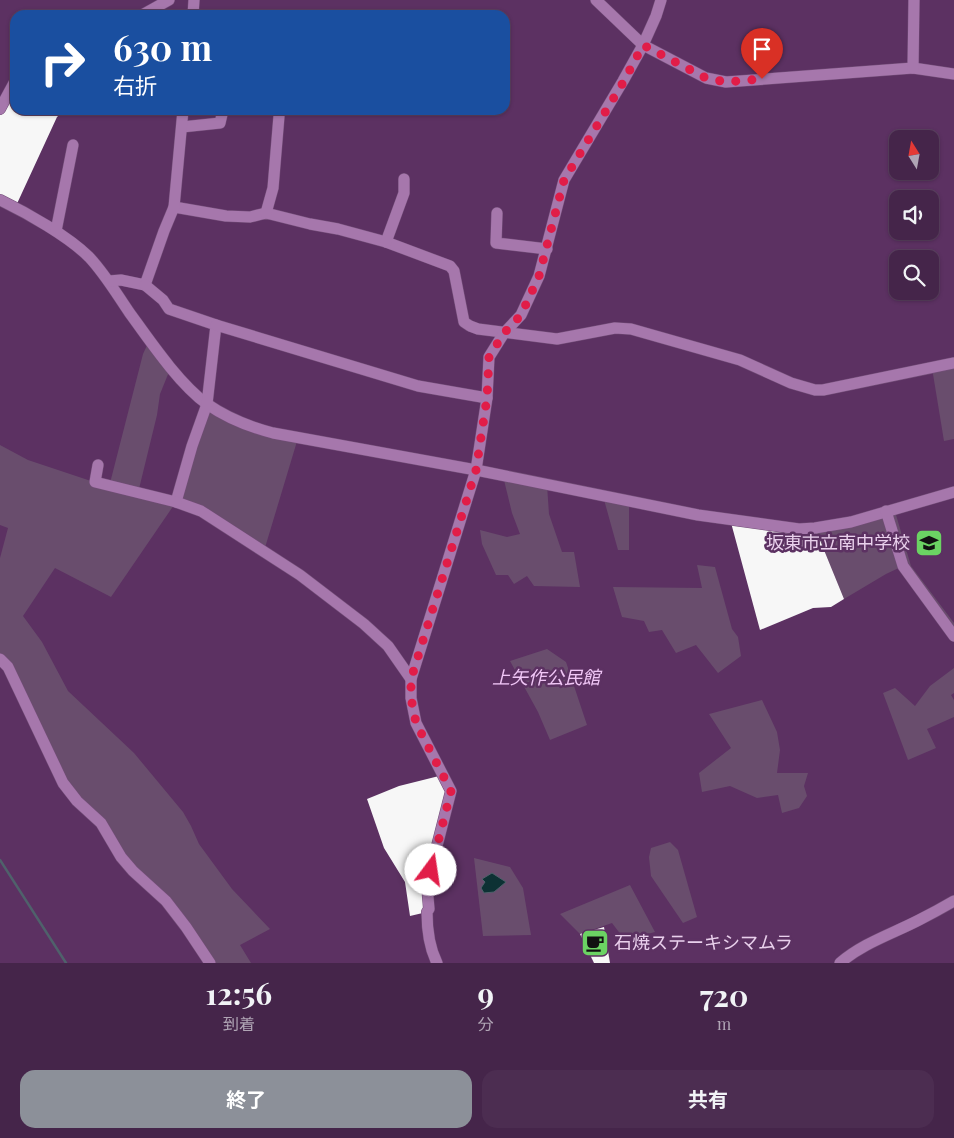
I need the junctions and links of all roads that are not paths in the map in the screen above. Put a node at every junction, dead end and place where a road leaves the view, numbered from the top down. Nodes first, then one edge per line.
1 (169, 0) edge
2 (596, 0) edge
3 (661, 0) edge
4 (914, 0) edge
5 (151, 10) edge
6 (643, 45) junction
7 (913, 68) junction
8 (954, 74) edge
9 (10, 90) edge
10 (0, 109) edge
11 (183, 115) edge
12 (221, 115) edge
13 (279, 116) dead end
14 (182, 127) junction
15 (73, 145) dead end
16 (404, 179) dead end
17 (0, 200) edge
18 (174, 207) junction
19 (266, 213) junction
20 (497, 213) dead end
21 (56, 231) junction
22 (386, 242) junction
23 (546, 249) junction
24 (109, 280) junction
25 (146, 285) junction
26 (216, 325) junction
27 (504, 333) junction
28 (954, 363) edge
29 (487, 398) junction
30 (207, 404) junction
31 (98, 465) dead end
32 (476, 470) junction
33 (954, 492) edge
34 (176, 502) junction
35 (886, 511) junction
36 (954, 636) edge
37 (0, 659) edge
38 (411, 679) junction
39 (954, 901) edge
40 (210, 963) edge
41 (437, 963) edge
42 (840, 963) edge

1 - 5 street
2 - 6 street
3 - 6 street
4 - 7 street
6 - 7 street
6 - 23 street
7 - 8 street
9 - 10 street
11 - 14 street
12 - 14 street
13 - 19 street
14 - 18 street
15 - 21 street
16 - 22 street
17 - 21 street
18 - 19 street
18 - 25 street
19 - 22 street
20 - 23 street
21 - 24 street
22 - 27 street
23 - 27 street
24 - 25 street
24 - 30 street
25 - 26 street
26 - 29 street
26 - 30 street
27 - 28 street
27 - 29 street
29 - 32 street
30 - 32 street
30 - 34 street
31 - 34 street
32 - 35 street
32 - 38 street
33 - 35 street
34 - 38 street
35 - 36 street
37 - 40 street
38 - 41 street
39 - 42 street

